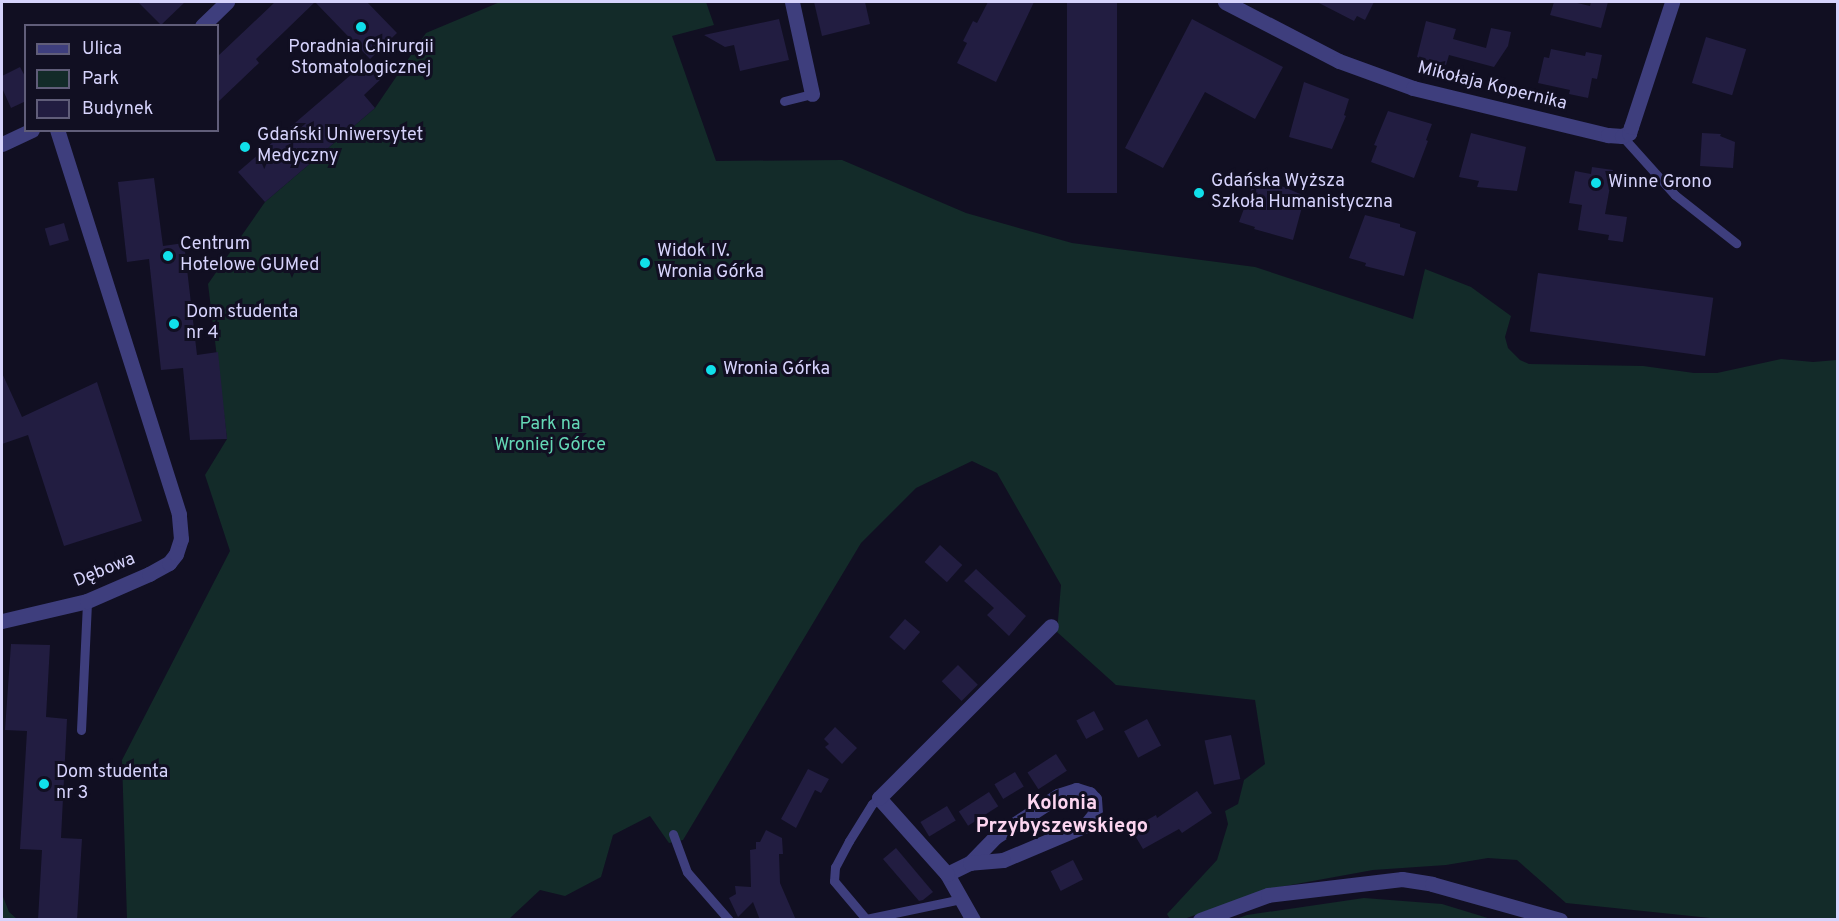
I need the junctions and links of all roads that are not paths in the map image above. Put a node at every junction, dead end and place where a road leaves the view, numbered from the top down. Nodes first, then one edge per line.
1 (227, 2) edge
2 (792, 2) edge
3 (1226, 2) edge
4 (1672, 2) edge
5 (204, 24) edge
6 (812, 94) joint
7 (784, 101) dead end
8 (28, 132) edge
9 (58, 132) edge
10 (1622, 136) junction
11 (2, 144) edge
12 (1736, 243) dead end
13 (87, 602) junction
14 (2, 621) edge
15 (1051, 626) dead end
16 (81, 730) dead end
17 (879, 798) junction
18 (673, 834) dead end
19 (970, 863) junction
20 (947, 874) junction
21 (962, 899) junction
22 (729, 920) edge
23 (973, 920) edge
24 (1200, 920) edge
25 (1560, 920) edge

1 - 5 street
2 - 6 street
3 - 10 street, Mikołaja Kopernika
4 - 10 street
6 - 7 lane
8 - 11 street
9 - 13 street, Dębowa
10 - 12 lane
13 - 14 street, Dębowa
13 - 16 lane
15 - 17 street
17 - 20 street
17 - 21 lane
18 - 22 lane
19 - 19 street
19 - 20 street
20 - 21 street
21 - 23 street
24 - 25 street

